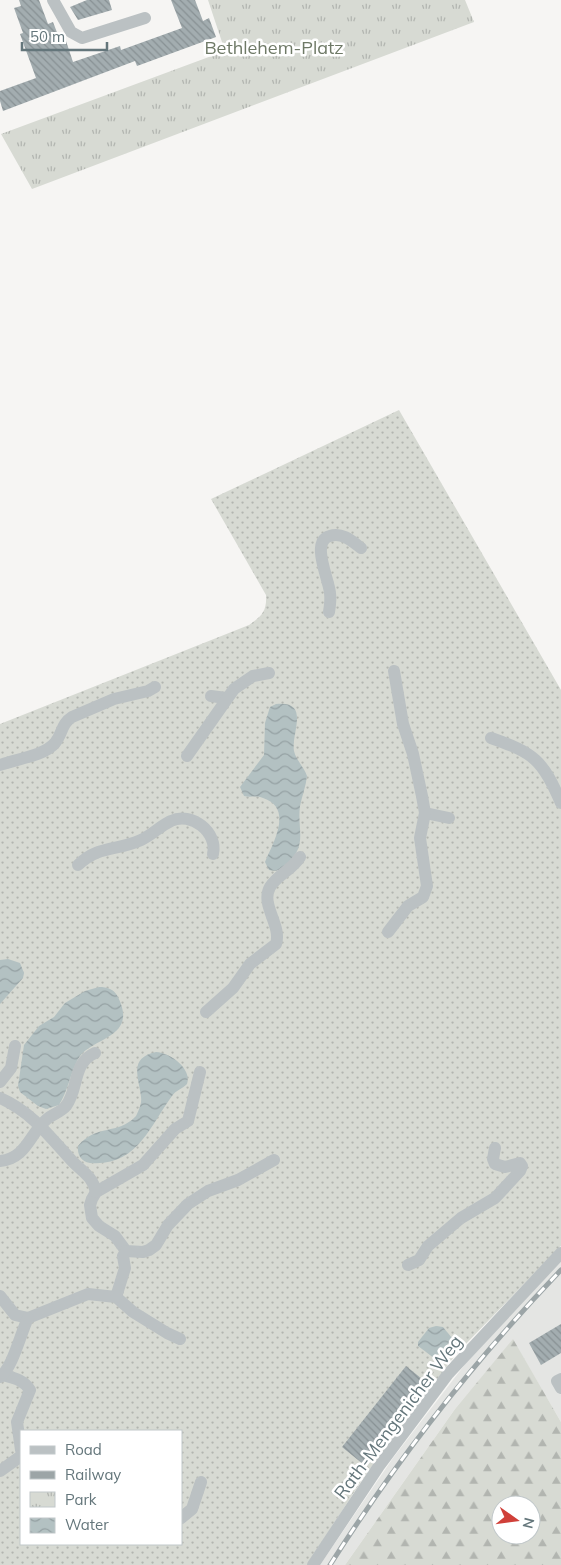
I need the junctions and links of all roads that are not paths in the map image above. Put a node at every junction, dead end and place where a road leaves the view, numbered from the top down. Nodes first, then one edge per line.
1 (53, 0) edge
2 (145, 18) dead end
3 (361, 548) dead end
4 (329, 612) dead end
5 (394, 671) dead end
6 (269, 673) dead end
7 (155, 687) dead end
8 (211, 696) dead end
9 (226, 698) junction
10 (491, 738) dead end
11 (187, 756) dead end
12 (0, 765) edge
13 (561, 802) edge
14 (425, 813) junction
15 (449, 818) dead end
16 (213, 854) dead end
17 (300, 857) dead end
18 (78, 865) dead end
19 (388, 932) dead end
20 (206, 1012) dead end
21 (15, 1046) dead end
22 (95, 1053) dead end
23 (200, 1072) dead end
24 (0, 1082) edge
25 (0, 1098) edge
26 (41, 1126) junction
27 (495, 1148) dead end
28 (274, 1160) dead end
29 (0, 1161) edge
30 (96, 1192) junction
31 (126, 1251) junction
32 (561, 1253) edge
33 (408, 1265) dead end
34 (0, 1296) edge
35 (116, 1297) junction
36 (28, 1318) junction
37 (180, 1339) dead end
38 (1, 1376) edge
39 (561, 1379) edge
40 (561, 1388) edge
41 (20, 1444) edge
42 (20, 1457) edge
43 (0, 1470) edge
44 (201, 1482) dead end
45 (182, 1517) edge
46 (313, 1565) edge

1 - 2 street
3 - 4 street
5 - 14 street
6 - 9 street
7 - 12 street
8 - 9 street
9 - 11 street
10 - 13 street
14 - 15 street
14 - 19 street
16 - 18 street
17 - 20 street
21 - 24 street
22 - 26 street
23 - 30 street
25 - 26 street
26 - 29 street
26 - 30 street
27 - 33 street
28 - 31 street
30 - 31 street
31 - 35 street
32 - 46 street, Rath-Mengenicher Weg
34 - 36 street
35 - 36 street
35 - 37 street
36 - 38 street
38 - 41 street
39 - 40 street
42 - 43 street
44 - 45 street

